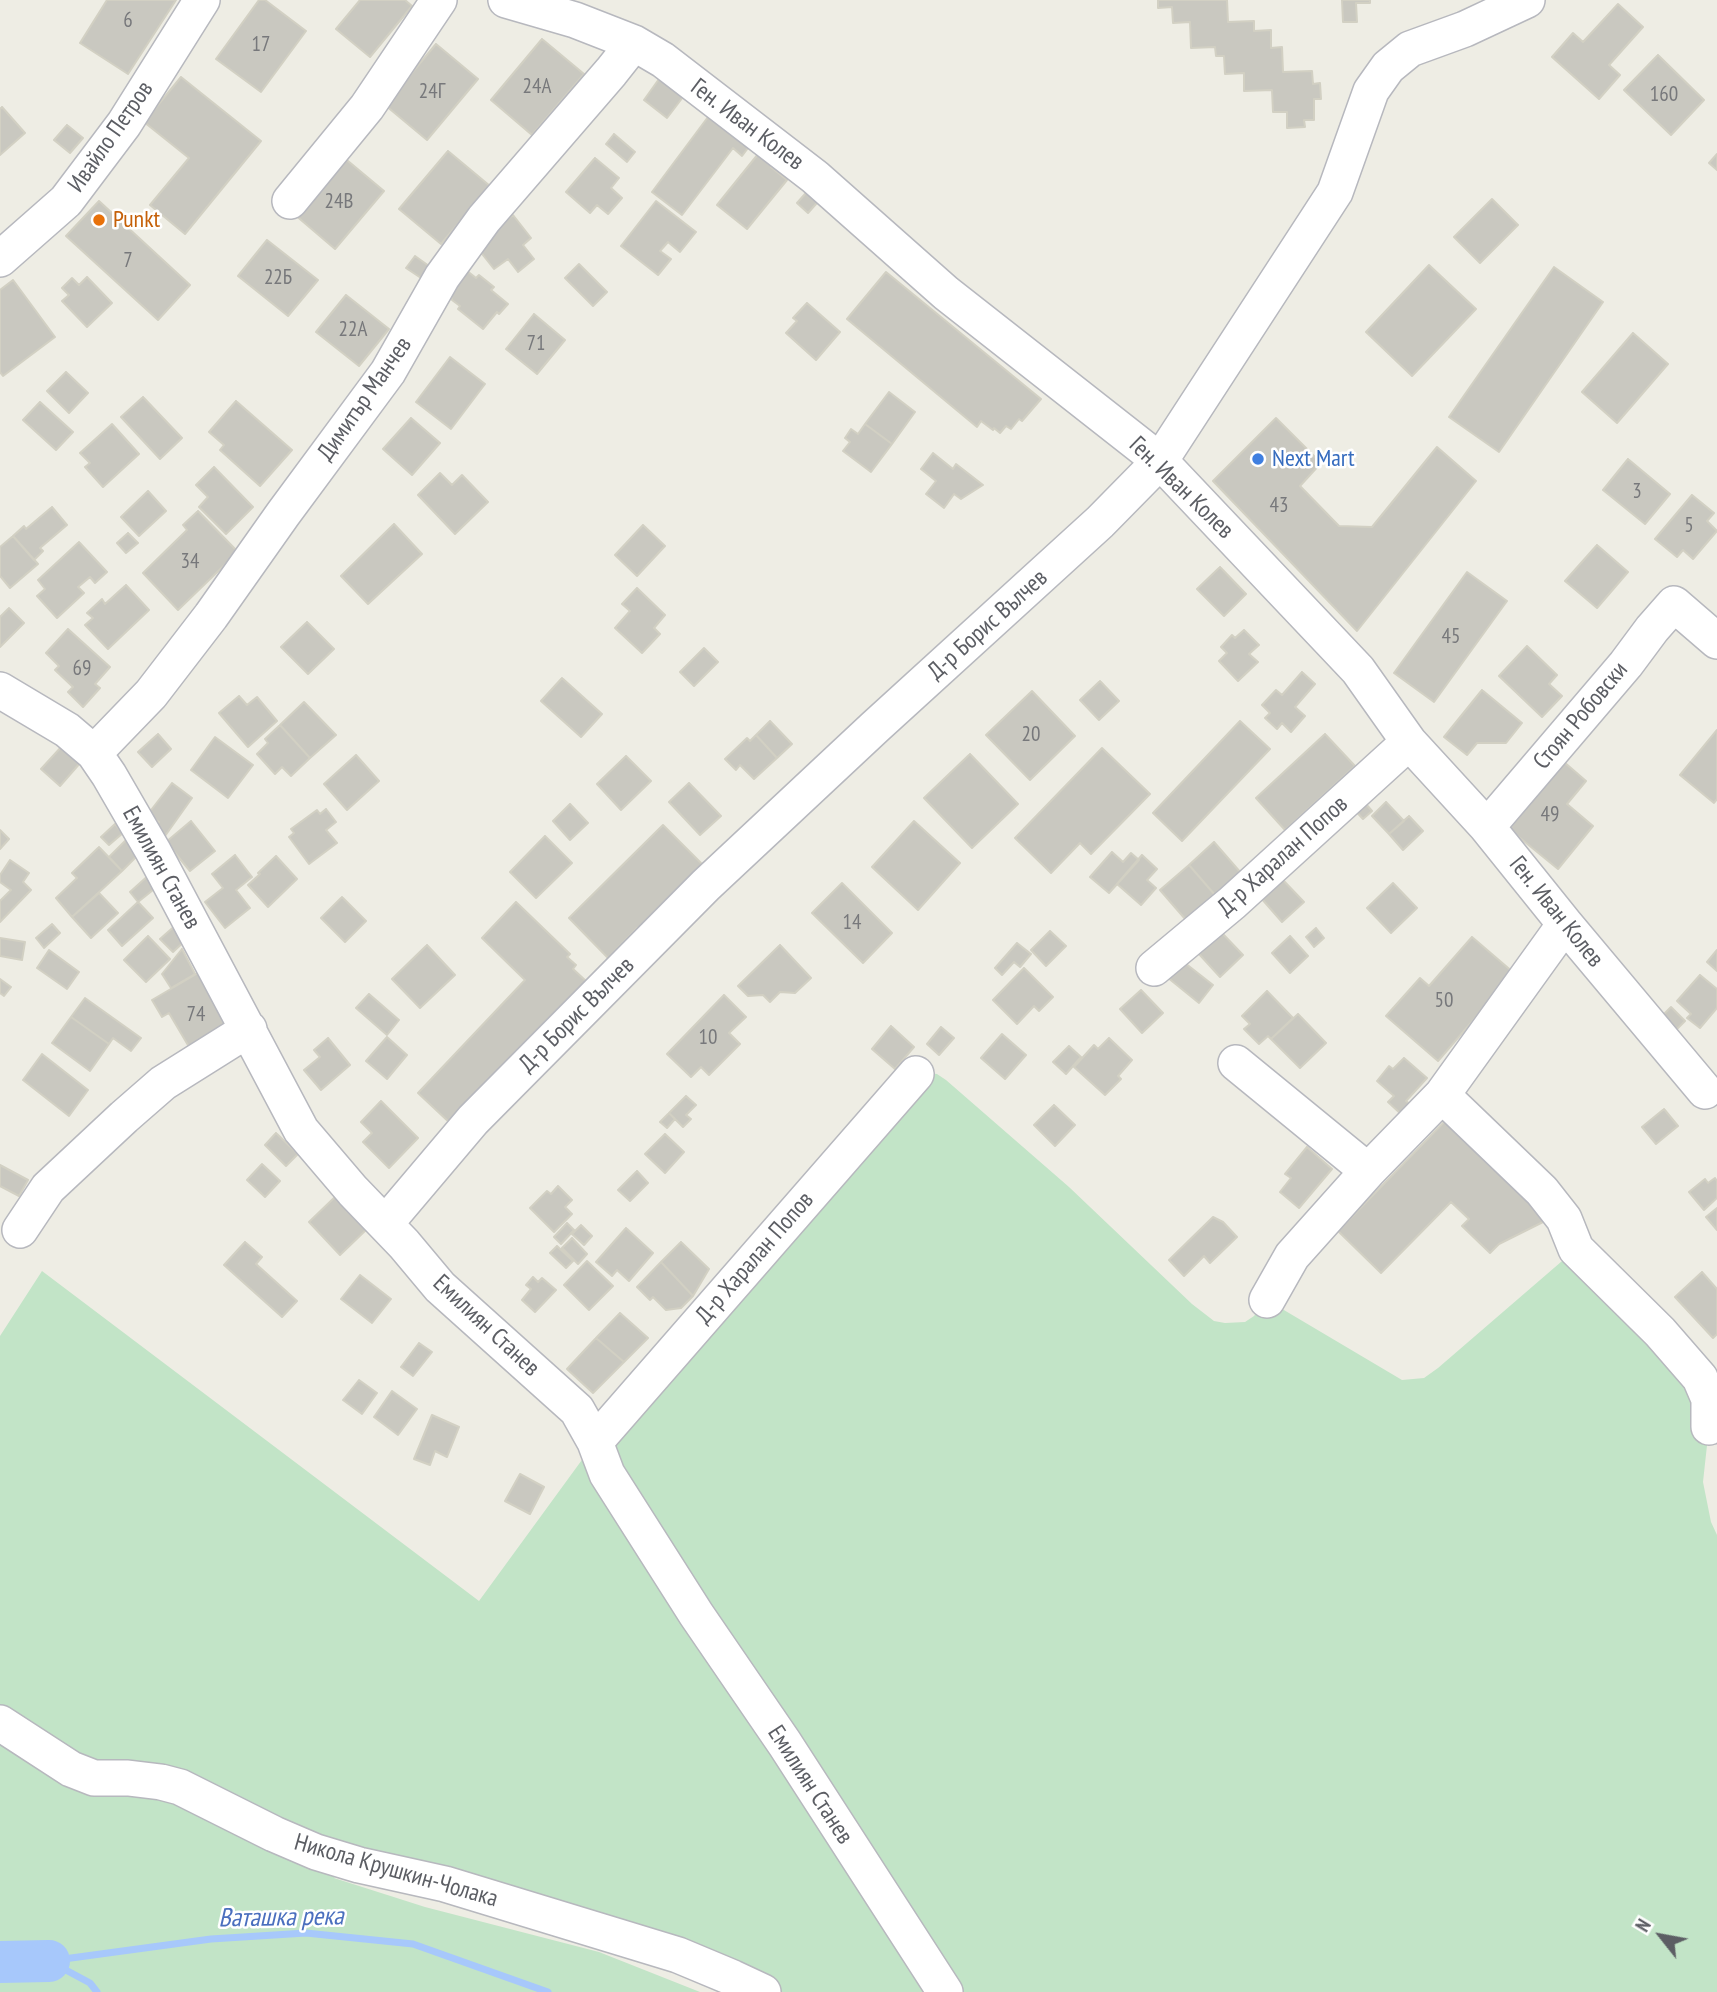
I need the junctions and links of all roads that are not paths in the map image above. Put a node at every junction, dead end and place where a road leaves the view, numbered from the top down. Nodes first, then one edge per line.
1 (202, 0) edge
2 (439, 0) edge
3 (506, 0) edge
4 (1528, 0) edge
5 (587, 10) edge
6 (634, 43) junction
7 (290, 201) dead end
8 (0, 259) edge
9 (1160, 461) junction
10 (1717, 641) edge
11 (0, 691) edge
12 (1409, 742) junction
13 (94, 753) junction
14 (1487, 827) junction
15 (1565, 924) junction
16 (1154, 968) dead end
17 (249, 1030) junction
18 (1236, 1063) dead end
19 (916, 1074) dead end
20 (1705, 1091) dead end
21 (1442, 1095) junction
22 (1368, 1171) junction
23 (385, 1224) junction
24 (20, 1230) dead end
25 (1268, 1300) dead end
26 (1709, 1427) dead end
27 (594, 1442) junction
28 (0, 1723) edge
29 (763, 1992) edge
30 (945, 1992) edge

1 - 8 street, Ивайло Петров
2 - 7 street
3 - 5 street, Ген. Иван Колев
4 - 9 street, Д-р Борис Вълчев
5 - 6 street, Ген. Иван Колев
6 - 9 street, Ген. Иван Колев
6 - 13 street, Димитър Манчев
9 - 12 street, Ген. Иван Колев
9 - 23 street, Д-р Борис Вълчев
10 - 14 street, Стоян Робовски
11 - 13 street, Емилиян Станев
12 - 14 street, Ген. Иван Колев
12 - 16 street, Д-р Харалан Попов
13 - 17 street, Емилиян Станев
14 - 15 street, Ген. Иван Колев
15 - 20 street, Ген. Иван Колев
15 - 21 street
17 - 23 street, Емилиян Станев
17 - 24 street
18 - 22 street
19 - 27 street, Д-р Харалан Попов
21 - 22 street
21 - 26 street
22 - 25 street
23 - 27 street, Емилиян Станев
27 - 30 street, Емилиян Станев
28 - 29 street, Никола Крушкин-Чолака

